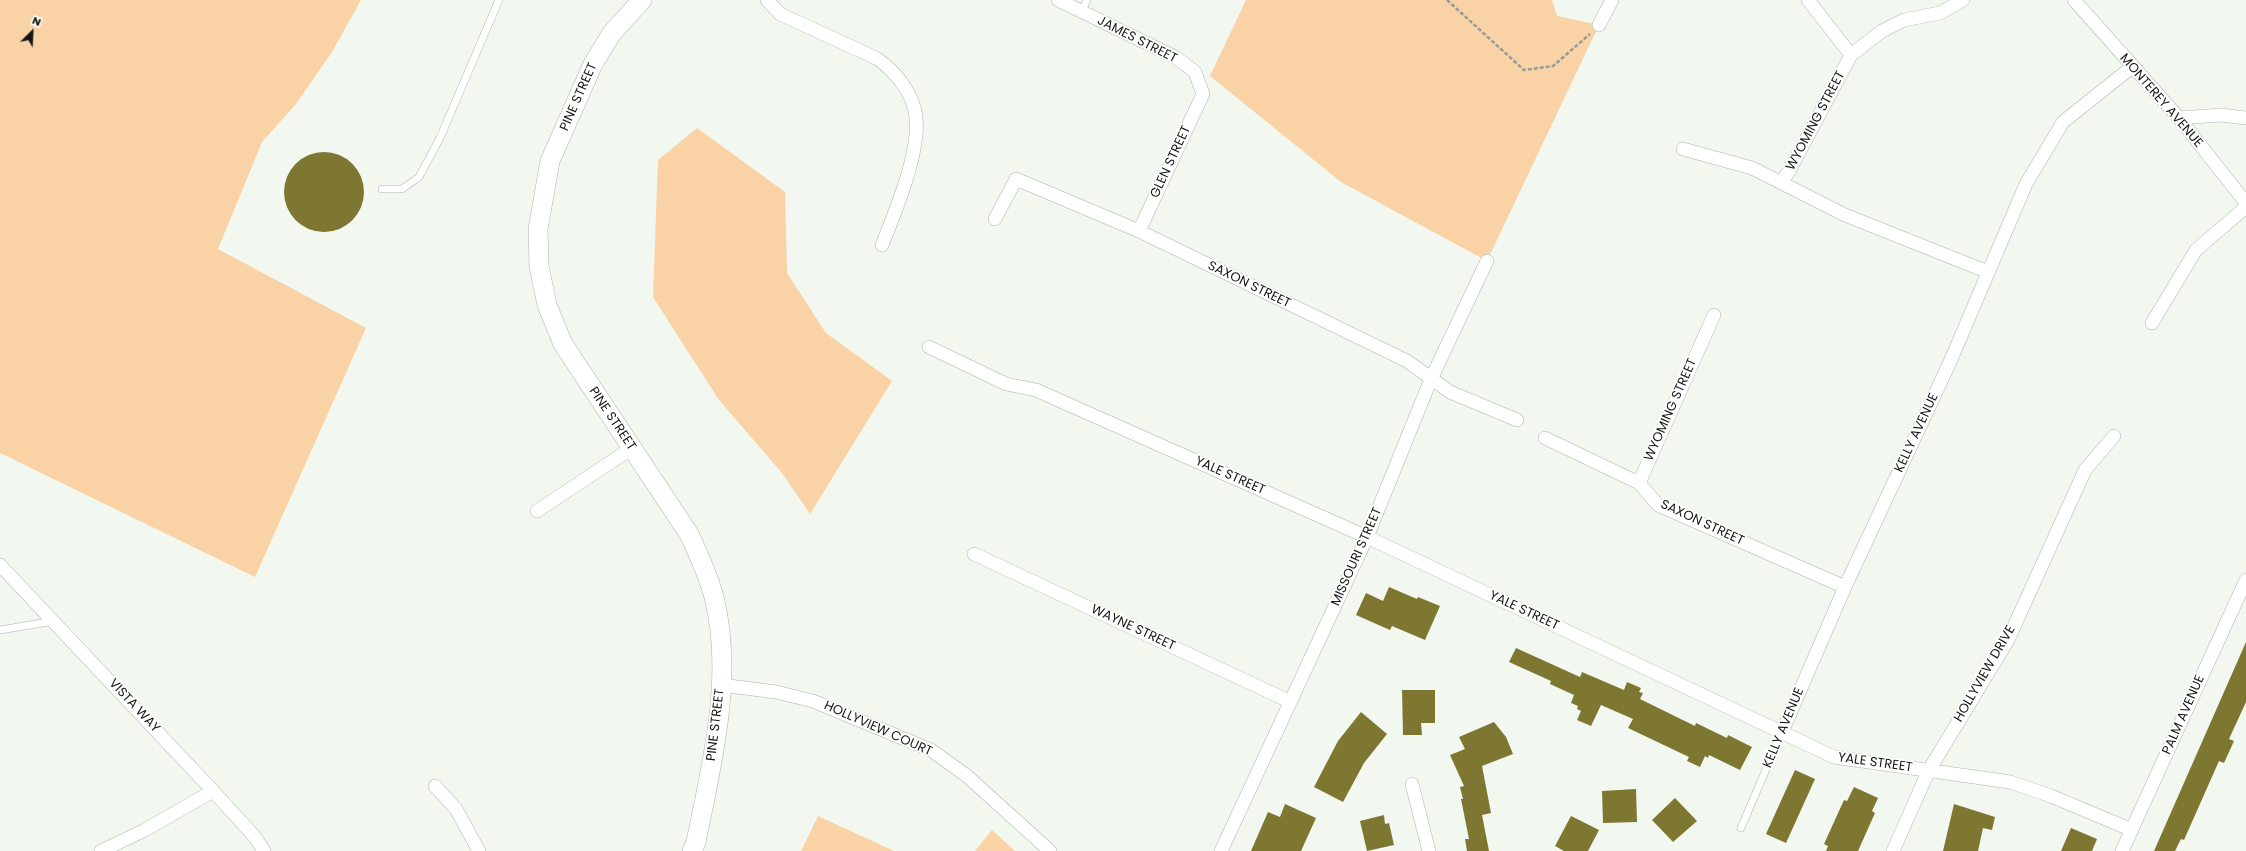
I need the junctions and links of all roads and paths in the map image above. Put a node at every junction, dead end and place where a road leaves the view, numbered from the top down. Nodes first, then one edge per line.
1 (499, 0) edge
2 (642, 0) edge
3 (767, 0) edge
4 (1058, 0) edge
5 (1448, 0) edge
6 (1612, 0) edge
7 (1808, 0) edge
8 (1963, 0) edge
9 (2074, 0) edge
10 (1084, 6) edge
11 (1599, 25) joint
12 (1851, 56) junction
13 (2132, 67) junction
14 (1203, 94) joint
15 (2178, 118) junction
16 (2246, 118) edge
17 (1683, 149) dead end
18 (1781, 182) junction
19 (382, 189) dead end
20 (2246, 203) edge
21 (2246, 208) edge
22 (995, 219) dead end
23 (1139, 231) junction
24 (882, 245) dead end
25 (1487, 261) dead end
26 (1988, 272) junction
27 (1714, 315) dead end
28 (2152, 323) dead end
29 (930, 348) dead end
30 (1432, 380) junction
31 (1517, 420) dead end
32 (2114, 436) dead end
33 (1545, 438) dead end
34 (632, 448) junction
35 (1639, 484) junction
36 (537, 511) dead end
37 (1366, 537) junction
38 (974, 554) dead end
39 (0, 565) edge
40 (2246, 580) edge
41 (1845, 587) junction
42 (54, 622) junction
43 (0, 630) edge
44 (721, 685) junction
45 (1291, 702) junction
46 (1782, 732) junction
47 (1929, 770) junction
48 (1412, 784) dead end
49 (435, 786) dead end
50 (213, 791) junction
51 (1742, 828) dead end
52 (2132, 830) junction
53 (101, 851) edge
54 (264, 851) edge
55 (480, 851) edge
56 (692, 851) edge
57 (1050, 851) edge
58 (1221, 851) edge
59 (1429, 851) edge
60 (1894, 851) edge
61 (2122, 851) edge

1 - 19 lane
2 - 34 street, PINE STREET
3 - 24 street
4 - 10 street, JAMES STREET
5 - 11 path
6 - 11 street
7 - 12 street
8 - 12 street, WYOMING STREET
9 - 13 street, MONTEREY AVENUE
10 - 14 street, JAMES STREET
12 - 18 street, WYOMING STREET
13 - 15 street, MONTEREY AVENUE
13 - 26 street, KELLY AVENUE
14 - 23 street, GLEN STREET
15 - 16 street
15 - 20 street, MONTEREY AVENUE
17 - 18 street
18 - 26 street, WYOMING STREET
21 - 28 street
22 - 23 street, SAXON STREET
23 - 30 street, SAXON STREET
25 - 30 street, MISSOURI STREET
26 - 41 street, KELLY AVENUE
27 - 35 street, WYOMING STREET
29 - 37 street, YALE STREET
30 - 31 street, SAXON STREET
30 - 37 street, MISSOURI STREET
32 - 47 street, HOLLYVIEW DRIVE
33 - 35 street, SAXON STREET
34 - 36 street
34 - 44 street, PINE STREET
35 - 41 street, SAXON STREET
37 - 45 street, MISSOURI STREET
37 - 46 street, YALE STREET
38 - 45 street, WAYNE STREET
39 - 42 street, VISTA WAY
40 - 52 street, PALM AVENUE
41 - 46 street, KELLY AVENUE
42 - 43 lane
42 - 50 street, VISTA WAY
44 - 56 street, PINE STREET
44 - 57 street, HOLLYVIEW COURT
45 - 58 street, MISSOURI STREET
46 - 47 street, YALE STREET
46 - 51 lane, KELLY AVENUE
47 - 52 street, YALE STREET
47 - 60 street, HOLLYVIEW DRIVE
48 - 59 street
49 - 55 street
50 - 53 street
50 - 54 street, VISTA WAY
52 - 61 street, PALM AVENUE

